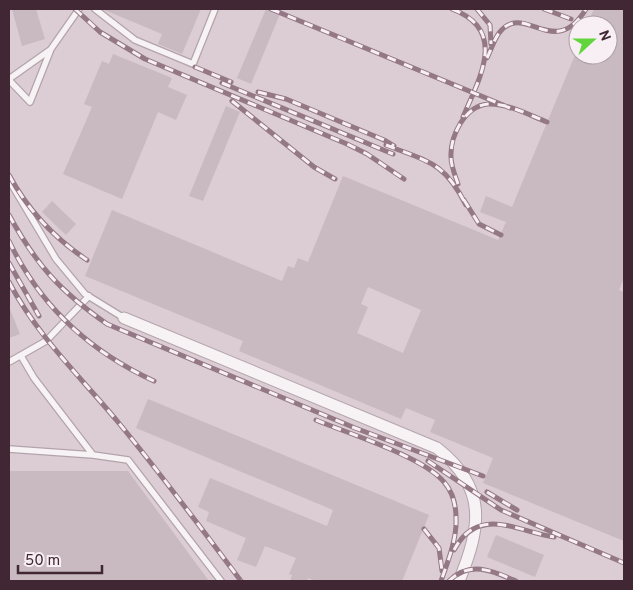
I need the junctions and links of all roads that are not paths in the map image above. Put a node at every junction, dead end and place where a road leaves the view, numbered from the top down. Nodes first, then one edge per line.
1 (79, 9) edge
2 (94, 9) edge
3 (215, 9) edge
4 (51, 49) junction
5 (9, 80) edge
6 (9, 180) edge
7 (89, 296) junction
8 (124, 318) joint
9 (21, 356) junction
10 (9, 362) edge
11 (9, 449) edge
12 (93, 456) junction
13 (221, 581) edge
14 (459, 581) edge

1 - 4 lane
2 - 3 lane
4 - 5 lane
4 - 5 lane
6 - 7 lane
7 - 8 lane
7 - 9 lane
8 - 14 street
9 - 10 lane
9 - 12 lane
11 - 12 lane
12 - 13 lane

